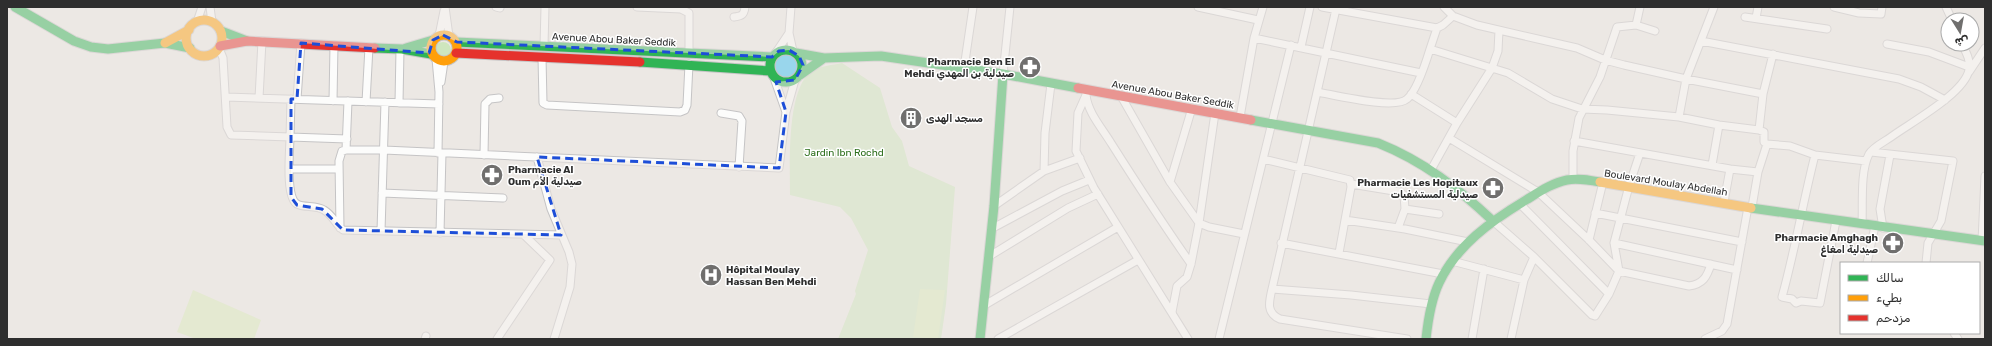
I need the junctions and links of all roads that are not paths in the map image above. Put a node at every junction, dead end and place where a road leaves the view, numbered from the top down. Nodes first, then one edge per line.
1 (15, 7) edge
2 (202, 7) edge
3 (210, 7) edge
4 (445, 7) edge
5 (545, 7) edge
6 (637, 7) edge
7 (745, 7) edge
8 (791, 7) edge
9 (973, 7) edge
10 (1010, 7) edge
11 (1198, 7) edge
12 (1263, 7) edge
13 (1310, 7) edge
14 (1322, 7) edge
15 (1444, 7) edge
16 (1640, 7) edge
17 (1714, 7) edge
18 (1758, 7) edge
19 (1834, 7) edge
20 (1882, 7) edge
21 (1336, 9) junction
22 (1860, 10) edge
23 (1453, 16) junction
24 (734, 17) dead end
25 (1745, 17) dead end
26 (1756, 18) junction
27 (1258, 20) junction
28 (197, 22) junction
29 (212, 22) junction
30 (1636, 25) junction
31 (1436, 28) junction
32 (1827, 29) dead end
33 (189, 30) junction
34 (1499, 30) junction
35 (221, 31) junction
36 (1655, 31) dead end
37 (789, 33) junction
38 (436, 38) junction
39 (1254, 38) junction
40 (452, 39) junction
41 (246, 40) junction
42 (262, 41) junction
43 (1701, 41) junction
44 (165, 43) junction
45 (301, 43) junction
46 (1887, 44) dead end
47 (334, 45) junction
48 (1291, 45) junction
49 (544, 46) junction
50 (369, 47) junction
51 (1301, 47) junction
52 (190, 48) junction
53 (219, 48) junction
54 (1985, 48) edge
55 (401, 49) junction
56 (1430, 49) junction
57 (795, 52) junction
58 (1966, 52) edge
59 (456, 53) junction
60 (1325, 53) junction
61 (689, 54) junction
62 (1773, 54) junction
63 (773, 56) junction
64 (542, 57) junction
65 (437, 58) junction
66 (824, 58) junction
67 (1605, 60) junction
68 (689, 64) junction
69 (964, 68) junction
70 (1492, 68) junction
71 (1969, 69) junction
72 (1421, 73) junction
73 (772, 74) junction
74 (1003, 74) junction
75 (798, 77) junction
76 (1686, 79) junction
77 (1051, 84) junction
78 (1317, 92) junction
79 (1086, 93) junction
80 (1411, 94) junction
81 (1763, 94) junction
82 (1121, 96) junction
83 (226, 97) junction
84 (259, 98) junction
85 (499, 98) dead end
86 (294, 99) junction
87 (333, 100) junction
88 (1945, 100) junction
89 (348, 101) junction
90 (366, 102) junction
91 (385, 102) junction
92 (399, 103) junction
93 (439, 104) junction
94 (1192, 108) junction
95 (1582, 109) junction
96 (786, 112) junction
97 (721, 113) dead end
98 (1215, 113) junction
99 (1240, 117) junction
100 (1679, 117) junction
101 (1272, 123) junction
102 (1457, 123) junction
103 (1719, 125) junction
104 (1309, 130) junction
105 (1759, 130) junction
106 (290, 137) junction
107 (347, 138) junction
108 (1449, 138) junction
109 (1574, 141) junction
110 (1767, 144) junction
111 (346, 150) junction
112 (384, 150) junction
113 (1871, 152) junction
114 (440, 153) junction
115 (1640, 153) junction
116 (484, 155) junction
117 (1815, 155) junction
118 (1890, 155) junction
119 (537, 157) junction
120 (1080, 158) junction
121 (1263, 160) junction
122 (1866, 161) junction
123 (1712, 165) junction
124 (739, 167) junction
125 (1300, 168) junction
126 (1432, 168) junction
127 (290, 169) junction
128 (339, 169) junction
129 (1730, 169) junction
130 (1044, 171) junction
131 (1758, 172) junction
132 (1985, 176) edge
133 (1573, 179) junction
134 (1089, 180) junction
135 (1170, 182) junction
136 (1603, 182) junction
137 (1351, 184) junction
138 (1629, 186) junction
139 (1538, 192) junction
140 (382, 193) junction
141 (1098, 194) junction
142 (440, 196) junction
143 (503, 198) dead end
144 (1724, 202) junction
145 (1520, 204) junction
146 (994, 206) junction
147 (1750, 207) junction
148 (1405, 210) junction
149 (1595, 213) junction
150 (1439, 214) dead end
151 (1800, 216) junction
152 (1619, 218) junction
153 (1345, 220) junction
154 (1493, 221) junction
155 (1836, 221) junction
156 (1199, 223) junction
157 (1862, 224) junction
158 (1118, 226) junction
159 (1879, 227) junction
160 (340, 228) junction
161 (1398, 228) junction
162 (991, 229) junction
163 (381, 231) junction
164 (440, 233) junction
165 (1244, 234) junction
166 (1933, 234) junction
167 (524, 235) junction
168 (561, 235) junction
169 (1589, 240) junction
170 (1984, 241) edge
171 (1468, 242) junction
172 (1742, 242) junction
173 (1281, 243) junction
174 (1614, 243) junction
175 (1340, 253) junction
176 (988, 257) junction
177 (1534, 257) junction
178 (1138, 260) junction
179 (1452, 261) junction
180 (1867, 262) edge
181 (1926, 262) edge
182 (1191, 264) junction
183 (1711, 264) junction
184 (1484, 269) junction
185 (1737, 270) junction
186 (1619, 271) junction
187 (1443, 274) junction
188 (1524, 280) junction
189 (1272, 289) junction
190 (1609, 294) junction
191 (1431, 304) junction
192 (984, 306) junction
193 (1176, 321) junction
194 (497, 339) edge
195 (554, 339) edge
196 (980, 339) edge
197 (998, 339) edge
198 (1188, 339) edge
199 (1220, 339) edge
200 (1407, 339) edge
201 (1426, 339) edge
202 (1472, 339) edge
203 (1511, 339) edge
204 (1705, 339) edge

1 - 44 main road
2 - 28 street
3 - 29 street
4 - 38 street
4 - 40 street
5 - 49 street
6 - 61 street
7 - 24 street
8 - 37 street
9 - 69 street
10 - 74 street
11 - 27 street
12 - 27 street
13 - 51 street
14 - 21 street
15 - 23 street
16 - 30 street
17 - 43 street
18 - 26 street
19 - 22 street
20 - 22 street
21 - 31 street
21 - 60 street
23 - 31 street
23 - 34 street
25 - 26 street
26 - 32 street
27 - 39 street
28 - 29 main road
28 - 33 main road
29 - 35 main road
30 - 36 street
30 - 67 street
31 - 56 street
33 - 44 main road
33 - 52 main road
34 - 67 street
34 - 70 street
35 - 41 main road
35 - 53 main road
37 - 57 street
37 - 63 street
38 - 40 main road
38 - 55 main road
38 - 65 main road
39 - 48 street
39 - 99 street
40 - 49 main road, Avenue Abou Baker Seddik
40 - 59 main road
41 - 42 main road
41 - 53 main road
42 - 45 main road
42 - 84 street
43 - 62 street
43 - 76 street
44 - 52 main road
45 - 47 main road
45 - 86 street
46 - 71 street
47 - 50 main road
47 - 87 street
48 - 51 street
48 - 101 street
49 - 61 main road, Avenue Abou Baker Seddik
50 - 55 main road
50 - 90 street
51 - 60 street
52 - 53 main road
53 - 83 street
54 - 71 street
55 - 65 main road
55 - 92 street
56 - 70 street
56 - 72 street
57 - 63 main road
57 - 66 main road, Avenue Abou Baker Seddik
57 - 75 main road
58 - 71 street
59 - 64 main road
59 - 65 main road
60 - 72 street
60 - 78 street
61 - 63 main road, Avenue Abou Baker Seddik
62 - 81 street
62 - 88 street
63 - 73 main road
64 - 68 main road
64 - 68 street
65 - 93 street
66 - 69 main road, Avenue Abou Baker Seddik
66 - 75 main road
67 - 76 street
67 - 95 street
68 - 73 main road
69 - 74 main road, Avenue Abou Baker Seddik
70 - 95 street
70 - 102 street
71 - 88 street
72 - 80 street
73 - 75 main road
73 - 96 street
74 - 77 main road, Avenue Abou Baker Seddik
74 - 146 main road
75 - 96 street
76 - 81 street
76 - 100 street
77 - 79 main road, Avenue Abou Baker Seddik
77 - 130 street
78 - 80 street
78 - 104 street
79 - 82 main road, Avenue Abou Baker Seddik
79 - 120 street
79 - 182 street
80 - 102 street
81 - 105 street
82 - 94 main road, Avenue Abou Baker Seddik
82 - 135 street
83 - 84 street
83 - 106 street
84 - 86 street
85 - 116 street
86 - 87 street
86 - 106 street
87 - 89 street
88 - 113 street
89 - 90 street
89 - 107 street
90 - 91 street
91 - 92 street
91 - 112 street
92 - 93 street
93 - 114 street
94 - 98 main road, Avenue Abou Baker Seddik
94 - 135 street
95 - 100 street
95 - 109 street
96 - 124 street
97 - 124 street
98 - 99 main road, Avenue Abou Baker Seddik
98 - 156 street
99 - 101 main road, Avenue Abou Baker Seddik
100 - 103 street
101 - 104 main road, Avenue Abou Baker Seddik
101 - 121 street
102 - 108 street
103 - 105 street
103 - 123 street
104 - 125 street
104 - 126 main road, Avenue Abou Baker Seddik
105 - 110 street
106 - 107 street
106 - 127 street
107 - 111 street
108 - 126 street
108 - 139 street
109 - 115 street
109 - 133 street
110 - 117 street
110 - 131 street
111 - 112 street
111 - 128 street
112 - 114 street
112 - 140 street
113 - 118 street
113 - 122 street
114 - 116 street
114 - 142 street
115 - 123 street
115 - 138 street
116 - 119 street
117 - 122 street
117 - 151 street
118 - 159 street
118 - 166 street
119 - 124 street
119 - 168 street
120 - 130 street
120 - 134 street
121 - 125 street
121 - 165 street
122 - 157 street
123 - 129 street
125 - 137 street
125 - 173 street
126 - 154 main road, Avenue Abou Baker Seddik
127 - 128 street
127 - 160 street
128 - 160 street
129 - 131 street
129 - 144 street
130 - 146 street
131 - 147 street
132 - 170 street
133 - 136 main road, Boulevard Moulay Abdellah
133 - 139 main road, Boulevard Moulay Abdellah
134 - 141 street
134 - 162 street
135 - 156 street
136 - 138 main road, Boulevard Moulay Abdellah
136 - 149 street
137 - 148 street
137 - 153 street
138 - 144 main road, Boulevard Moulay Abdellah
138 - 152 street
139 - 145 main road, Boulevard Moulay Abdellah
139 - 169 street
140 - 142 street
140 - 163 street
141 - 158 street
141 - 176 street
142 - 143 street
142 - 164 street
144 - 147 main road, Boulevard Moulay Abdellah
145 - 154 main road, Boulevard Moulay Abdellah
145 - 190 street
146 - 162 main road
147 - 151 main road, Boulevard Moulay Abdellah
147 - 172 street
148 - 150 street
148 - 161 street
149 - 152 street
149 - 169 street
151 - 155 main road, Boulevard Moulay Abdellah
151 - 155 street
152 - 172 street
152 - 174 street
153 - 161 street
153 - 175 street
154 - 171 main road, Boulevard Moulay Abdellah
154 - 177 street
155 - 157 main road, Boulevard Moulay Abdellah
156 - 165 street
156 - 182 street
157 - 159 main road, Boulevard Moulay Abdellah
158 - 178 street
158 - 192 street
159 - 166 main road, Boulevard Moulay Abdellah
159 - 180 street
160 - 163 street
161 - 171 street
162 - 176 main road
163 - 164 street
164 - 167 street
165 - 199 street
166 - 170 main road, Boulevard Moulay Abdellah
166 - 181 street
167 - 168 street
167 - 194 street
168 - 195 street
169 - 186 street
171 - 179 main road, Boulevard Moulay Abdellah
172 - 185 street
173 - 175 street
173 - 189 street
174 - 183 street
174 - 186 street
175 - 187 street
176 - 192 main road
177 - 188 street
177 - 190 street
178 - 193 street
178 - 197 street
179 - 184 street
179 - 187 main road, Boulevard Moulay Abdellah
182 - 193 street
183 - 185 street
183 - 186 street
184 - 188 street
184 - 202 street
185 - 204 street
186 - 190 street
187 - 191 main road, Boulevard Moulay Abdellah
188 - 203 street
189 - 191 street
189 - 200 street
191 - 201 main road, Boulevard Moulay Abdellah
192 - 196 main road
193 - 198 street

